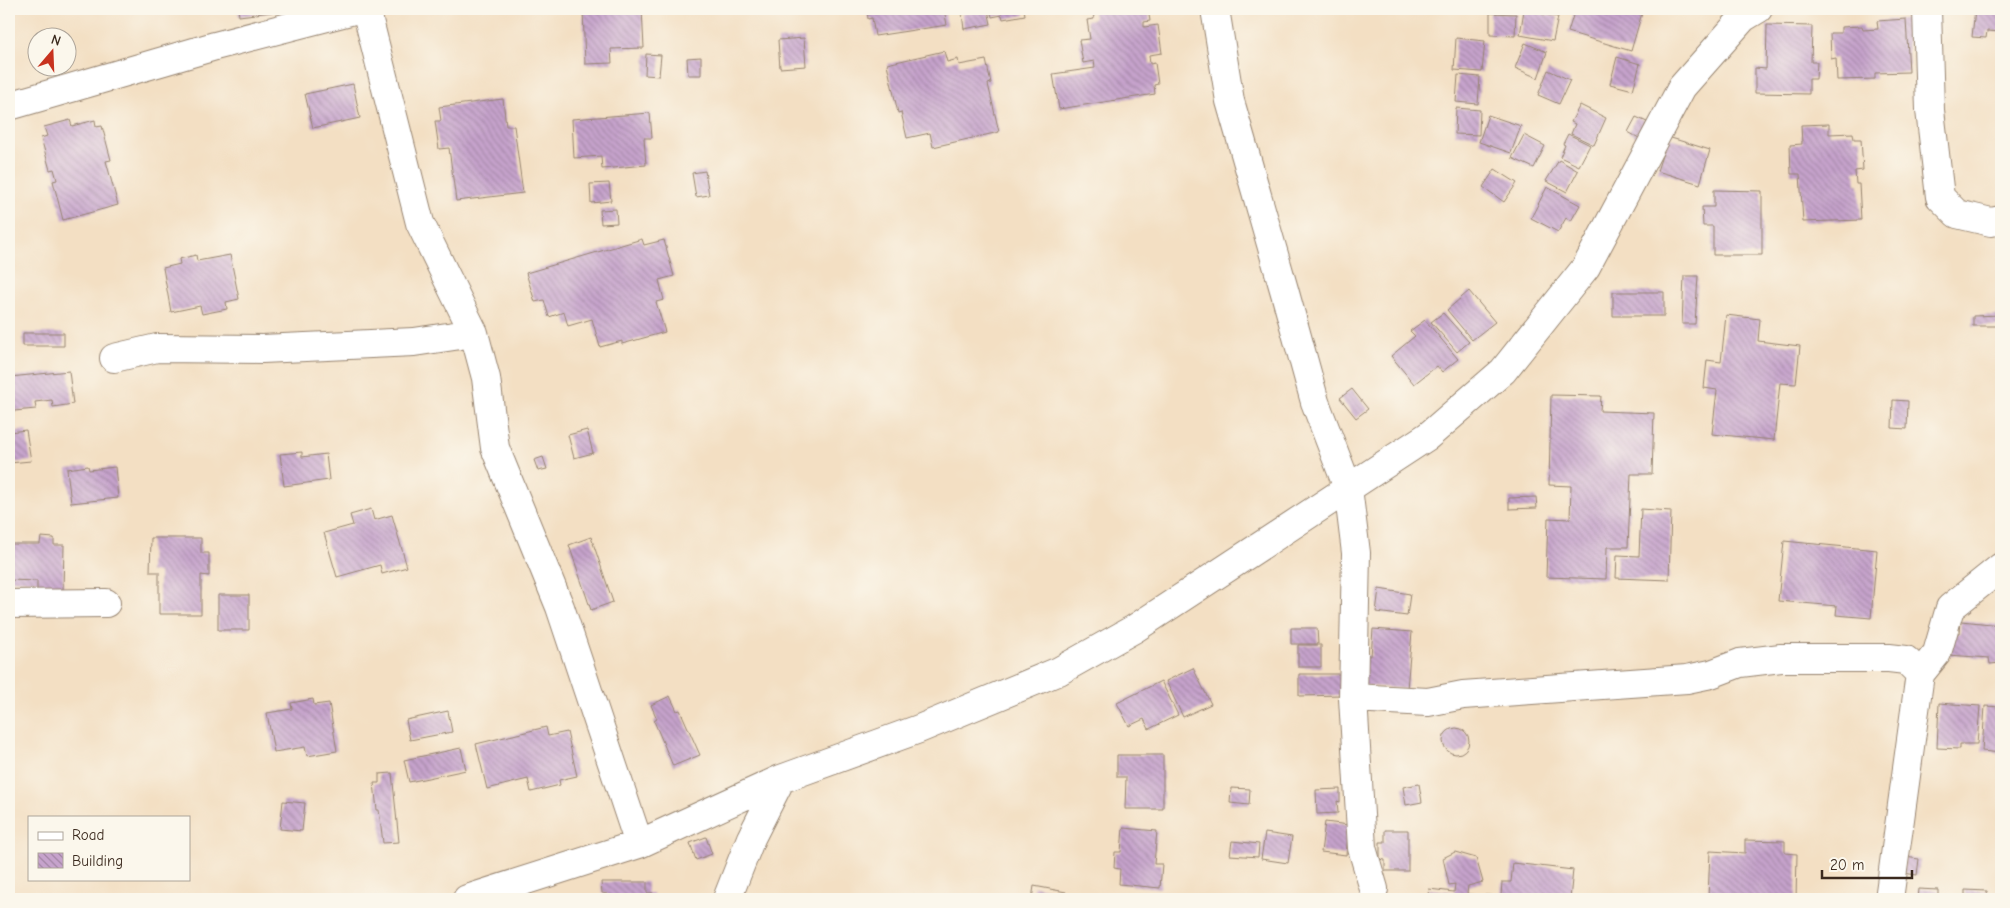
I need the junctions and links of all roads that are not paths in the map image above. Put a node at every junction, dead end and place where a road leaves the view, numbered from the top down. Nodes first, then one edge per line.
1 (358, 9) edge
2 (366, 9) edge
3 (1215, 9) edge
4 (1758, 9) edge
5 (1927, 9) edge
6 (9, 106) edge
7 (2001, 220) edge
8 (474, 332) junction
9 (114, 358) dead end
10 (1348, 488) junction
11 (2001, 566) edge
12 (106, 603) dead end
13 (9, 604) edge
14 (1920, 674) junction
15 (1353, 698) junction
16 (781, 779) junction
17 (639, 844) junction
18 (1374, 889) dead end
19 (467, 899) edge
20 (727, 899) edge
21 (1889, 899) edge

1 - 6 street
2 - 8 street
3 - 10 street
4 - 10 street
5 - 7 street
8 - 9 street
8 - 17 street
10 - 15 street
10 - 16 street
11 - 14 street
12 - 13 street
14 - 15 street
14 - 21 street
15 - 18 street
16 - 17 street
16 - 20 street
17 - 19 street

